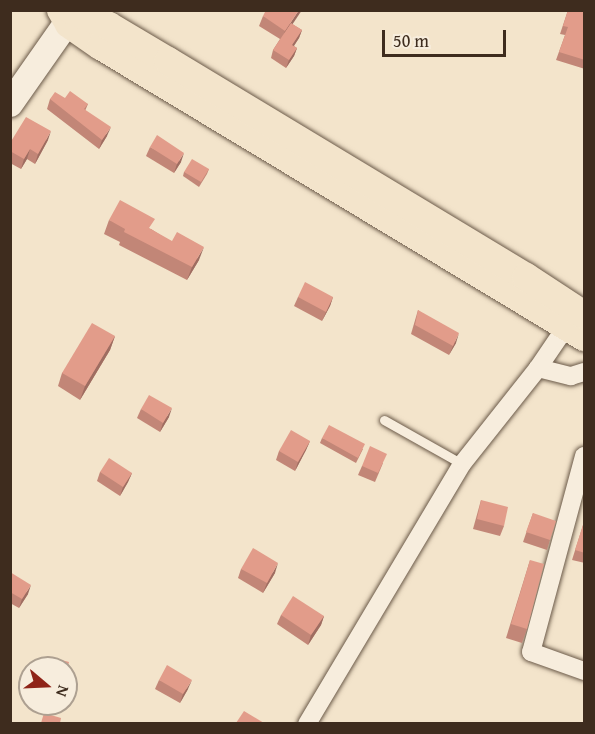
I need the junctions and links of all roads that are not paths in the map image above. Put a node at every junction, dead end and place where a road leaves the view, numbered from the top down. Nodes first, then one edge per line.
1 (69, 14) edge
2 (10, 104) edge
3 (578, 326) edge
4 (538, 368) junction
5 (585, 372) edge
6 (384, 420) dead end
7 (585, 456) edge
8 (462, 464) junction
9 (585, 670) edge
10 (307, 723) edge

1 - 2 street
1 - 3 main road
3 - 4 street
4 - 5 street
4 - 8 street
6 - 8 lane
7 - 9 street
8 - 10 street

